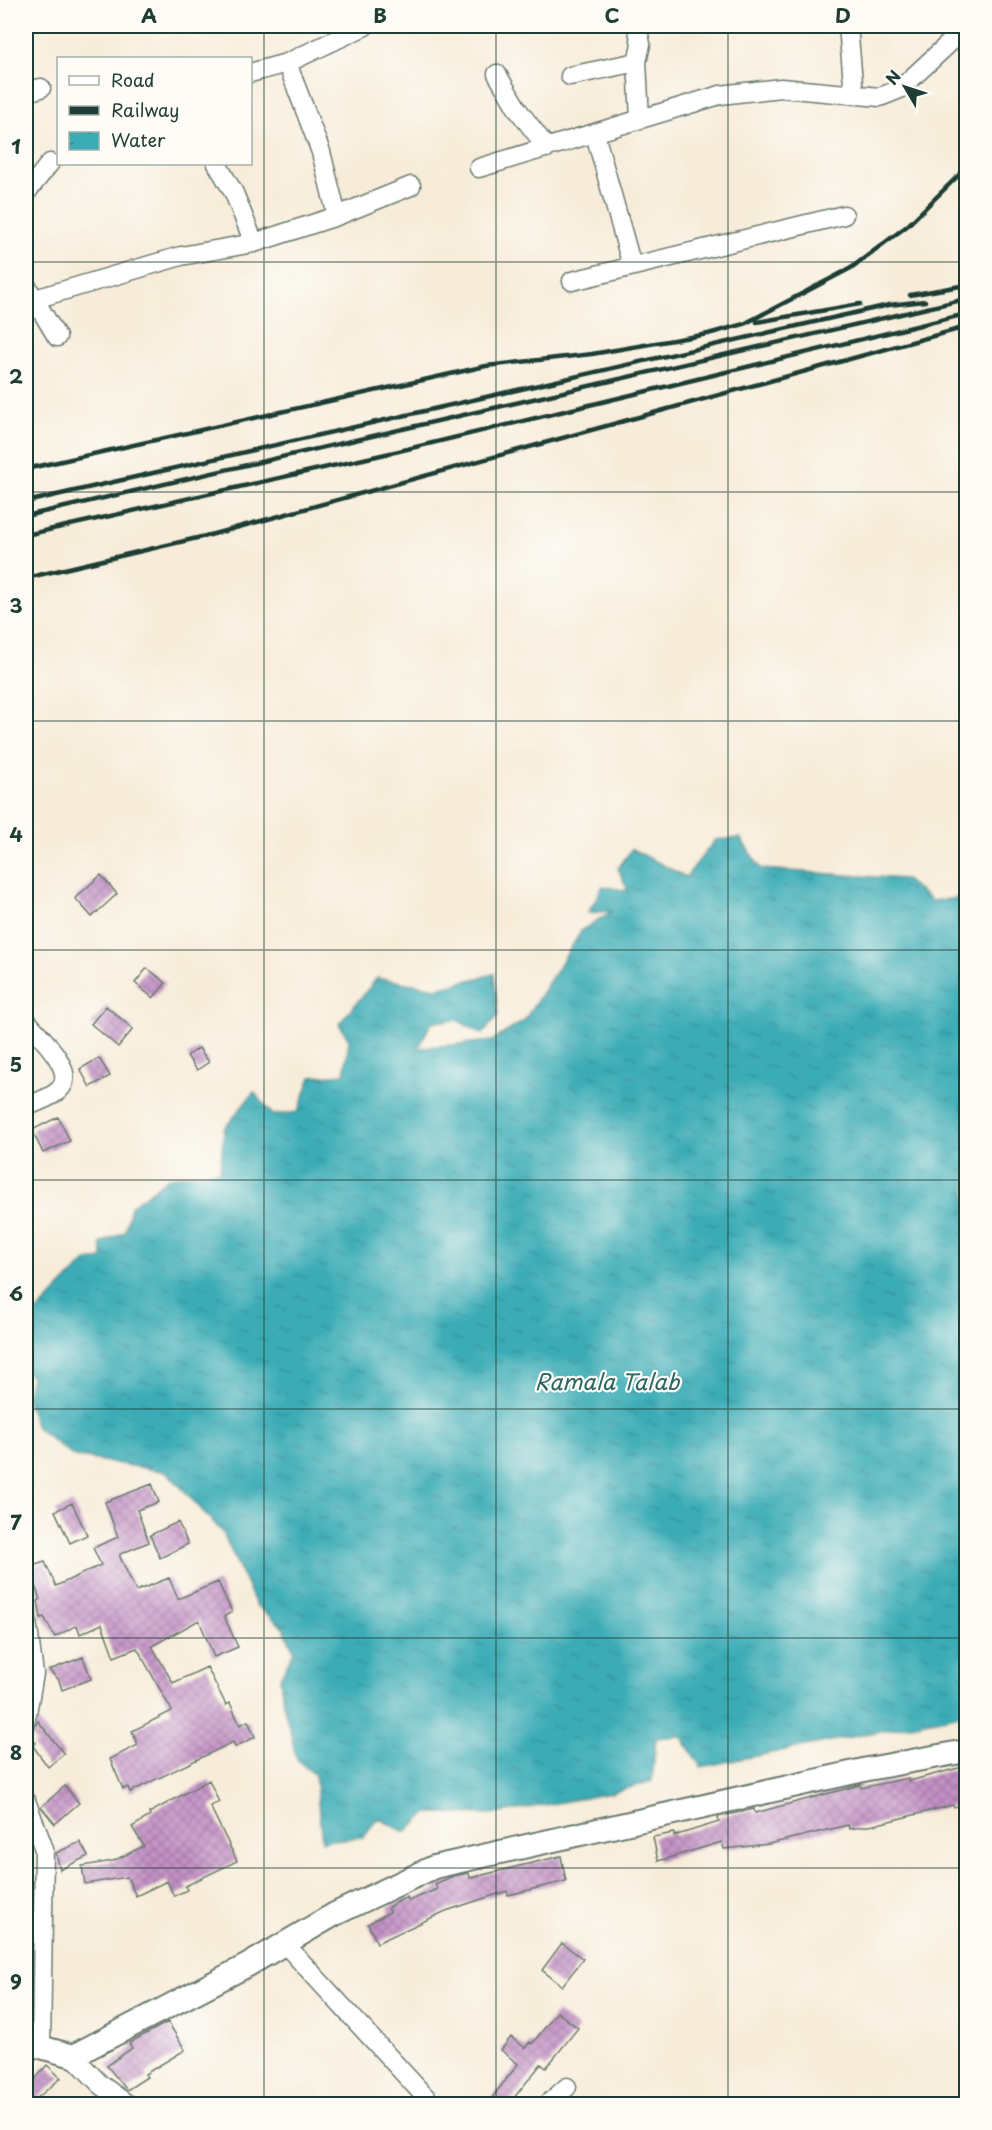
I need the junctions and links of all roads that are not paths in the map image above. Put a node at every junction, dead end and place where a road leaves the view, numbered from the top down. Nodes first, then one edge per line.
1 (365, 26) edge
2 (637, 26) edge
3 (848, 26) edge
4 (962, 26) edge
5 (637, 62) junction
6 (287, 63) junction
7 (252, 72) edge
8 (496, 74) dead end
9 (570, 76) dead end
10 (854, 94) junction
11 (640, 119) junction
12 (595, 134) junction
13 (547, 148) junction
14 (50, 163) dead end
15 (218, 165) edge
16 (479, 168) dead end
17 (411, 186) dead end
18 (26, 193) edge
19 (844, 215) dead end
20 (337, 216) junction
21 (254, 243) junction
22 (632, 266) junction
23 (572, 281) dead end
24 (30, 292) edge
25 (57, 338) dead end
26 (26, 1020) edge
27 (26, 1107) edge
28 (26, 1613) edge
29 (26, 1719) edge
30 (966, 1751) edge
31 (26, 1801) edge
32 (285, 1944) junction
33 (33, 2045) edge
34 (74, 2056) junction
35 (567, 2087) dead end
36 (126, 2104) edge
37 (432, 2104) edge
38 (548, 2104) edge

1 - 6 street
2 - 5 street
3 - 10 street
4 - 10 street
5 - 9 street
5 - 11 street
6 - 7 street
6 - 20 street
8 - 13 street
10 - 11 street
11 - 12 street
12 - 13 street
12 - 22 street
13 - 16 street
14 - 18 street
15 - 21 street
17 - 20 street
19 - 22 street
20 - 21 street
21 - 24 street
22 - 23 street
24 - 25 street
26 - 27 street
28 - 29 street
30 - 32 street
31 - 33 street
32 - 34 street
32 - 37 street
33 - 34 street
34 - 36 street
35 - 38 street

